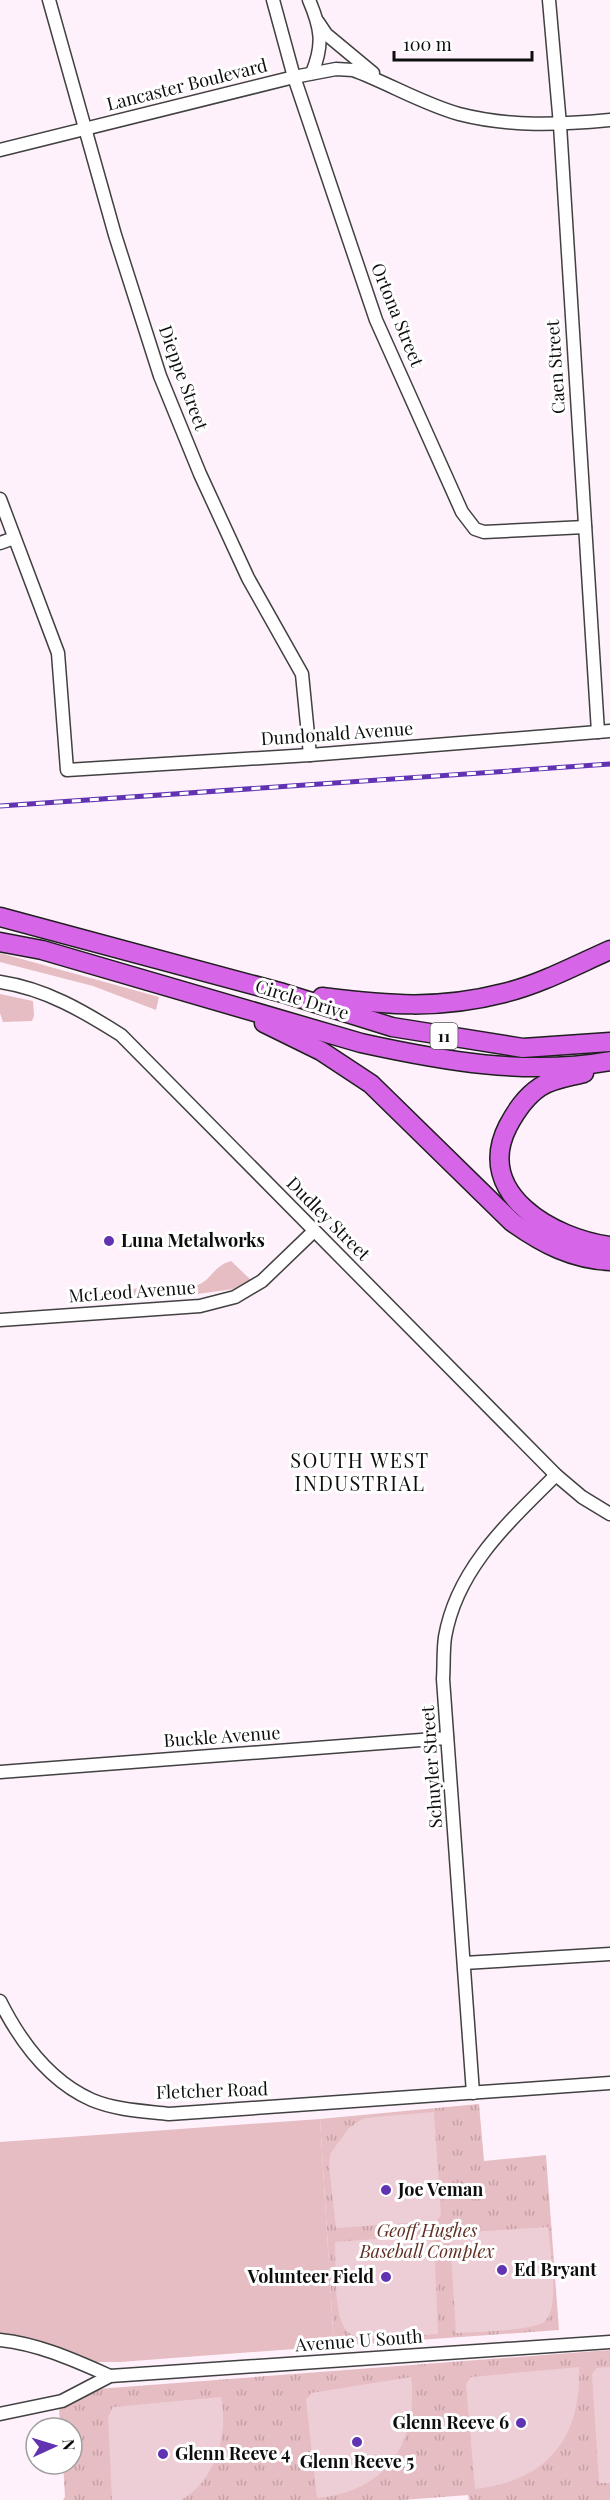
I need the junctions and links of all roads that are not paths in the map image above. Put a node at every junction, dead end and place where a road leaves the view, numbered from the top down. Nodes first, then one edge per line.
1 (49, 0) edge
2 (273, 0) edge
3 (309, 0) edge
4 (549, 0) edge
5 (318, 22) junction
6 (312, 73) junction
7 (294, 77) junction
8 (383, 82) junction
9 (610, 120) edge
10 (560, 125) junction
11 (85, 129) junction
12 (0, 150) edge
13 (0, 500) edge
14 (585, 526) junction
15 (14, 538) junction
16 (0, 543) edge
17 (604, 731) edge
18 (310, 755) junction
19 (0, 917) edge
20 (0, 942) edge
21 (610, 950) edge
22 (0, 982) edge
23 (283, 993) junction
24 (219, 1001) junction
25 (610, 1042) edge
26 (610, 1061) edge
27 (610, 1066) edge
28 (314, 1231) junction
29 (610, 1246) edge
30 (610, 1261) edge
31 (0, 1320) edge
32 (556, 1475) junction
33 (610, 1514) edge
34 (447, 1738) junction
35 (0, 1772) edge
36 (610, 1954) edge
37 (464, 1963) junction
38 (0, 2001) edge
39 (610, 2084) edge
40 (473, 2093) junction
41 (0, 2340) edge
42 (610, 2342) edge
43 (110, 2376) junction
44 (0, 2414) edge

1 - 11 street, Dieppe Street
2 - 7 street, Ortona Street
3 - 5 street
4 - 10 street, Caen Street
5 - 6 street
5 - 8 street, Lancaster Boulevard
6 - 7 street, Lancaster Boulevard
6 - 8 street, Lancaster Boulevard
7 - 11 street, Lancaster Boulevard
7 - 14 street, Ortona Street
8 - 10 street, Lancaster Boulevard
9 - 10 street, Lancaster Boulevard
10 - 14 street, Caen Street
11 - 12 street, Lancaster Boulevard
11 - 18 street, Dieppe Street
13 - 15 street
14 - 17 street, Caen Street
15 - 16 street
15 - 18 street, Dundonald Avenue
17 - 18 street, Dundonald Avenue
19 - 23 highway, Circle Drive / 11
20 - 24 highway, Circle Drive / 11
21 - 23 highway
22 - 28 street, Dudley Street
23 - 25 highway, Circle Drive / 11
24 - 26 highway, Circle Drive / 11
24 - 30 highway
27 - 29 highway
28 - 31 street, McLeod Avenue
28 - 32 street, Dudley Street
32 - 33 street, Dudley Street
32 - 34 street, Schuyler Street
34 - 35 street, Buckle Avenue
34 - 37 street, Schuyler Street
36 - 37 street
37 - 40 street, Schuyler Street
38 - 40 street, Fletcher Road
39 - 40 street, Fletcher Road
41 - 43 street, Avenue U South
42 - 43 street, Avenue U South
43 - 44 street, Avenue U South

